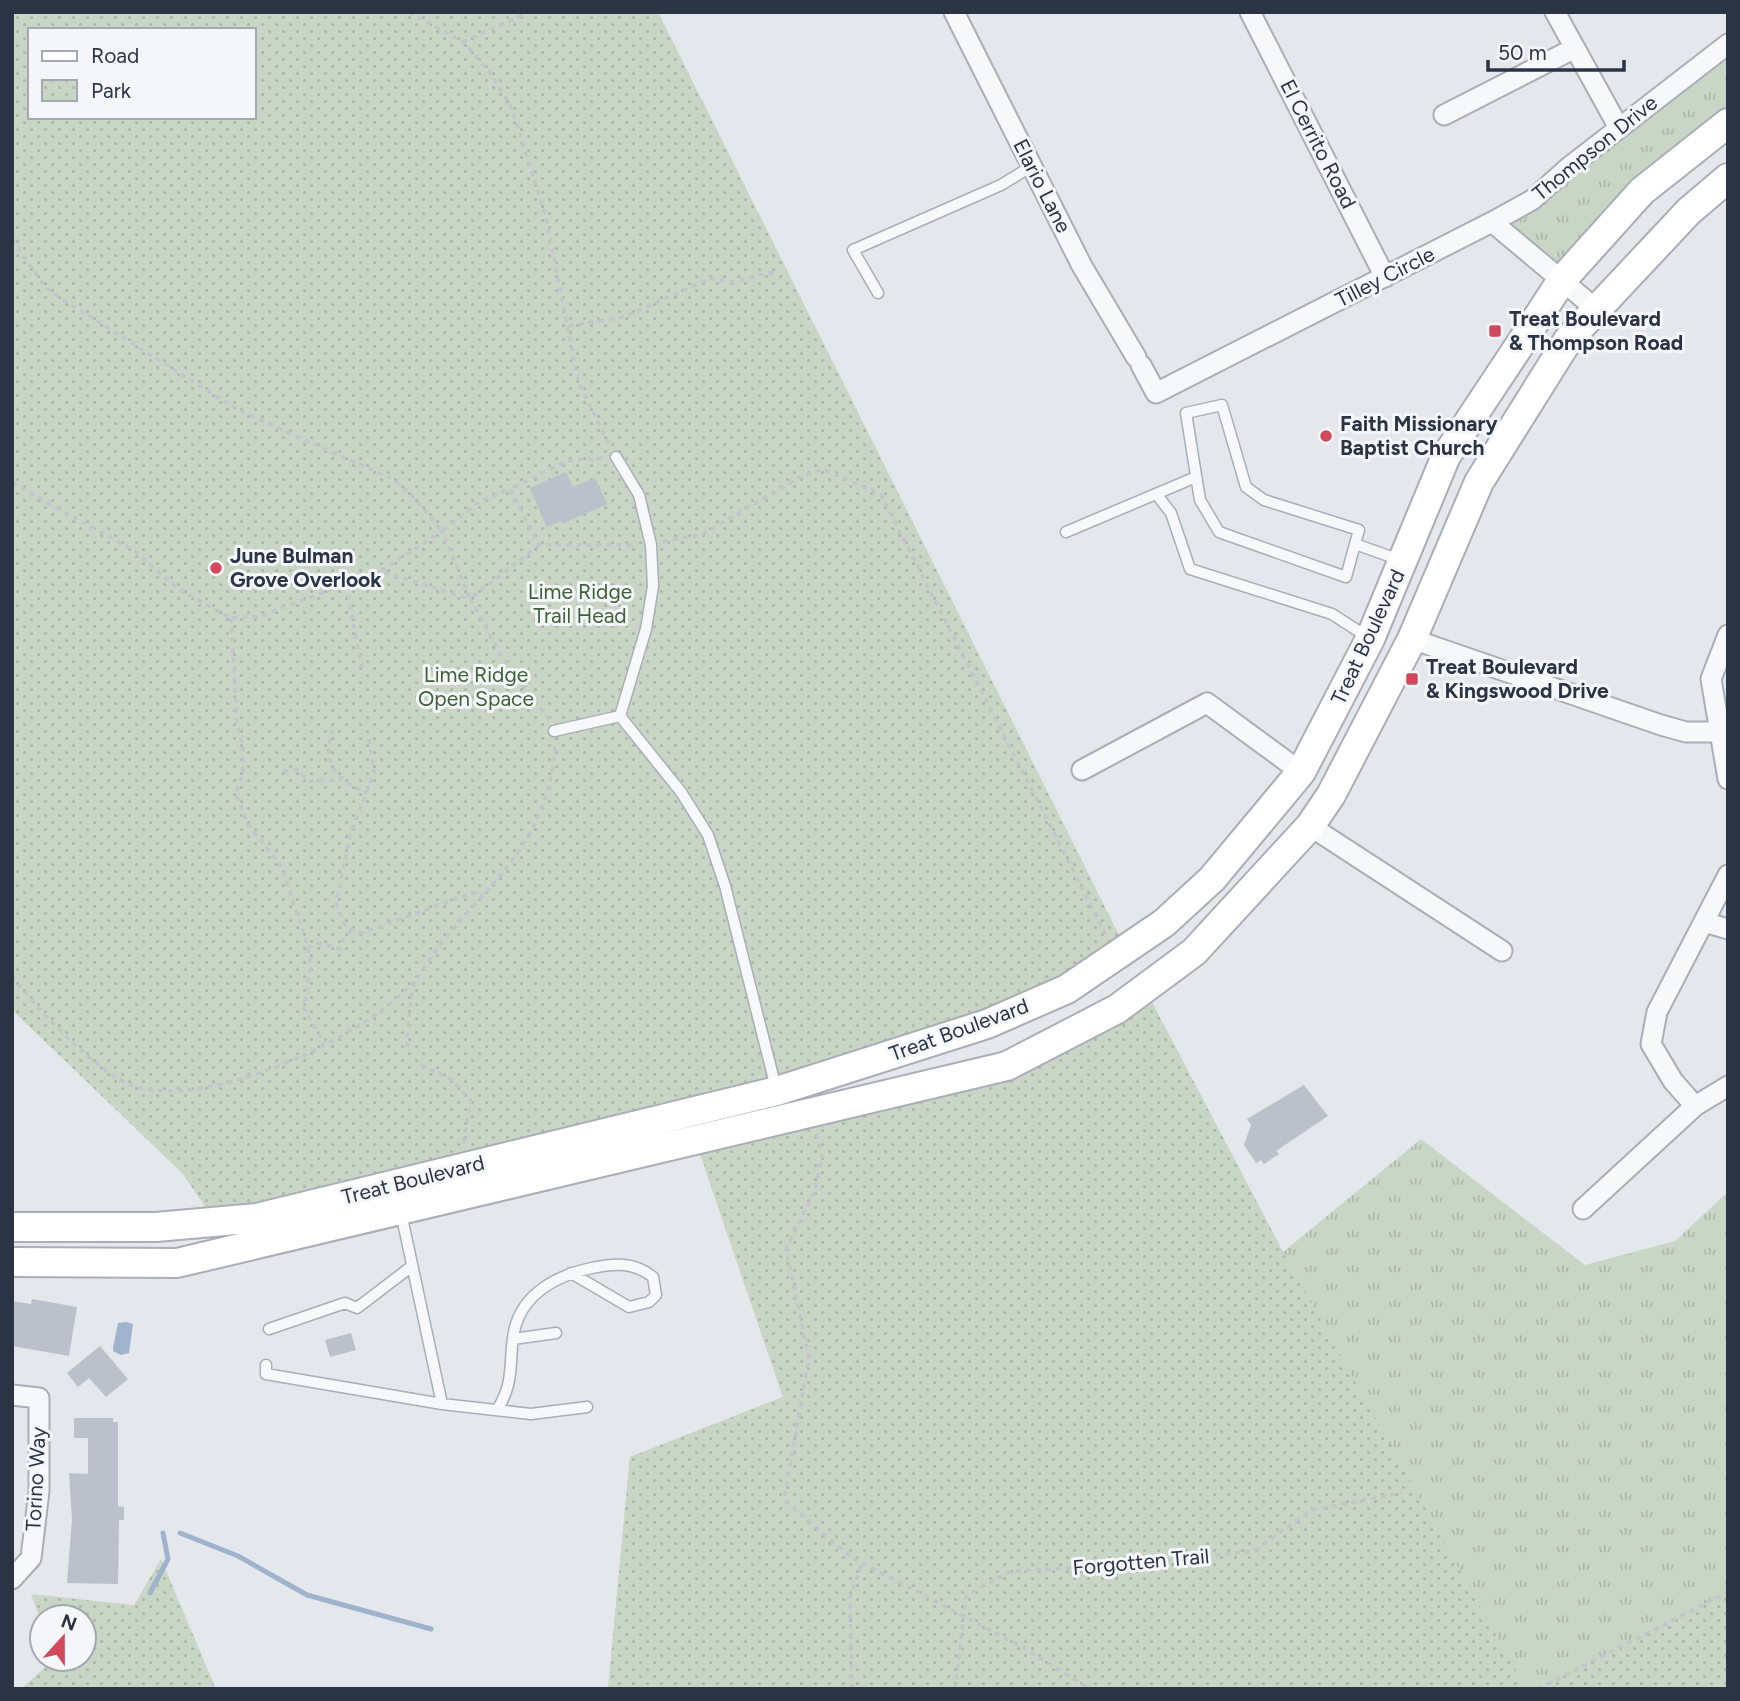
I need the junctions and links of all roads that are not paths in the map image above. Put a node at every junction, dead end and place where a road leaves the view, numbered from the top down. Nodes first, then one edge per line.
1 (954, 12) edge
2 (1250, 12) edge
3 (1555, 12) edge
4 (1728, 44) edge
5 (1573, 49) junction
6 (1444, 115) dead end
7 (1728, 122) edge
8 (1619, 128) junction
9 (1032, 166) junction
10 (1728, 178) edge
11 (1492, 222) junction
12 (1385, 277) junction
13 (1562, 280) junction
14 (878, 293) dead end
15 (1596, 309) junction
16 (1156, 393) joint
17 (616, 457) road end
18 (1196, 477) junction
19 (1433, 490) junction
20 (1157, 495) junction
21 (1066, 532) dead end
22 (1355, 544) junction
23 (1404, 561) junction
24 (1728, 635) edge
25 (1370, 639) junction
26 (1412, 639) junction
27 (620, 716) junction
28 (554, 731) road end
29 (1723, 733) edge
30 (1304, 767) junction
31 (1082, 771) dead end
32 (1728, 779) edge
33 (1310, 826) junction
34 (1728, 875) edge
35 (1704, 922) junction
36 (1728, 929) edge
37 (1502, 951) dead end
38 (1728, 1086) edge
39 (777, 1091) junction
40 (1695, 1106) junction
41 (400, 1209) junction
42 (1583, 1209) dead end
43 (12, 1227) edge
44 (12, 1262) edge
45 (412, 1266) junction
46 (570, 1273) junction
47 (269, 1329) dead end
48 (556, 1333) dead end
49 (513, 1339) junction
50 (266, 1365) dead end
51 (12, 1395) edge
52 (442, 1404) junction
53 (587, 1407) dead end
54 (497, 1410) junction
55 (12, 1579) edge

1 - 9 street, Elario Lane
2 - 12 street, El Cerrito Road
3 - 5 street
4 - 8 street, Thompson Drive
5 - 6 street
5 - 8 street
7 - 13 main road, Treat Boulevard
8 - 11 street, Thompson Drive
9 - 14 lane
9 - 16 street, Elario Lane
10 - 15 main road, Treat Boulevard
11 - 12 street, Tilley Circle
11 - 13 street
12 - 16 street, Tilley Circle
13 - 15 street
13 - 19 main road, Treat Boulevard
15 - 26 main road, Treat Boulevard
17 - 27 lane
18 - 20 lane
18 - 22 lane
18 - 22 lane
19 - 23 main road, Treat Boulevard
19 - 26 main road
20 - 21 lane
20 - 25 lane
22 - 23 lane
23 - 25 main road, Treat Boulevard
24 - 29 street
25 - 30 main road, Treat Boulevard
26 - 29 street
26 - 30 main road
26 - 33 main road, Treat Boulevard
27 - 28 lane
27 - 39 lane
29 - 32 street
30 - 31 street
30 - 39 main road, Treat Boulevard
33 - 37 street
33 - 41 main road, Treat Boulevard
34 - 35 street
35 - 36 street
35 - 40 street
38 - 40 street
39 - 43 main road, Treat Boulevard
40 - 42 street
41 - 44 main road, Treat Boulevard
41 - 45 lane
45 - 47 lane
45 - 52 lane
46 - 46 lane
46 - 49 lane
48 - 49 lane
49 - 54 lane
50 - 52 lane
51 - 55 street, Torino Way
52 - 54 lane
53 - 54 lane

